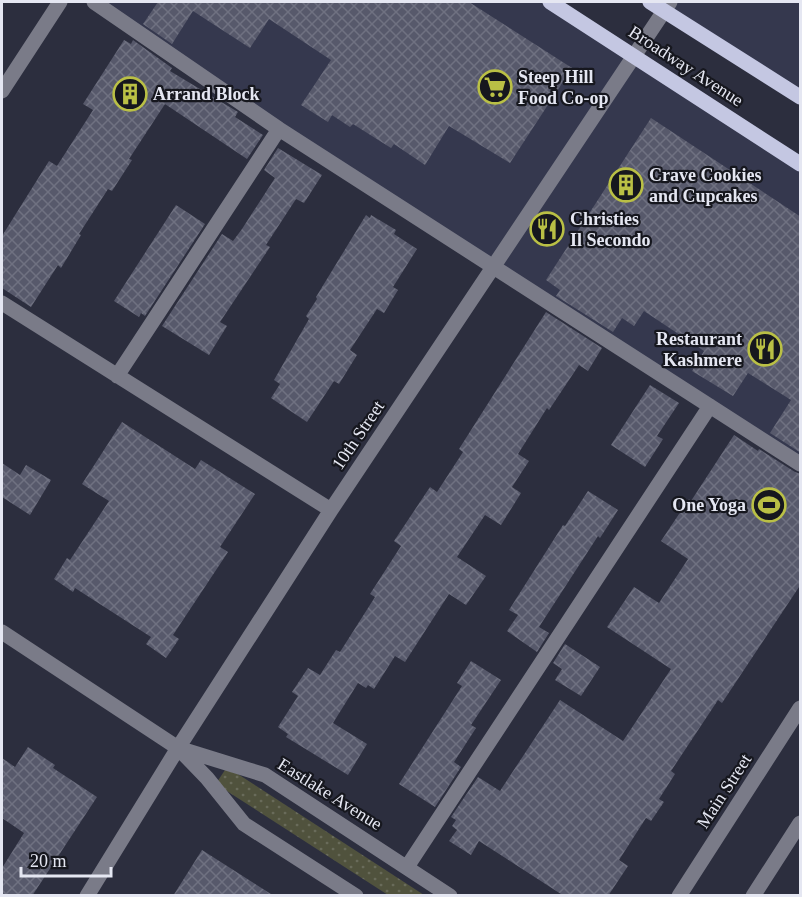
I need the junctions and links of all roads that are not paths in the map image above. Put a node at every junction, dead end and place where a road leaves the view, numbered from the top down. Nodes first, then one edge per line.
1 (60, 2) edge
2 (94, 2) edge
3 (550, 2) edge
4 (650, 2) edge
5 (667, 6) edge
6 (633, 56) junction
7 (2, 91) edge
8 (801, 97) edge
9 (279, 129) junction
10 (801, 164) edge
11 (495, 267) junction
12 (2, 303) edge
13 (117, 376) junction
14 (710, 406) junction
15 (801, 464) edge
16 (331, 510) junction
17 (2, 632) edge
18 (801, 708) edge
19 (178, 748) junction
20 (801, 823) edge
21 (407, 867) junction
22 (87, 896) edge
23 (356, 896) edge
24 (450, 896) edge
25 (679, 896) edge
26 (753, 896) edge

1 - 7 street
2 - 9 street
3 - 6 main road, Broadway Avenue
4 - 5 main road, Broadway Avenue
5 - 6 street, 10th Street
5 - 8 main road, Broadway Avenue
6 - 10 main road, Broadway Avenue
6 - 11 street, 10th Street
9 - 11 street
9 - 13 street
11 - 14 street
11 - 16 street, 10th Street
12 - 13 street
13 - 16 street
14 - 15 street
14 - 21 street
16 - 19 street, 10th Street
17 - 19 street, Eastlake Avenue
18 - 25 street, Main Street
19 - 21 street, Eastlake Avenue
19 - 22 street, 10th Street
19 - 23 street, Eastlake Avenue
20 - 26 street
21 - 24 street, Eastlake Avenue

